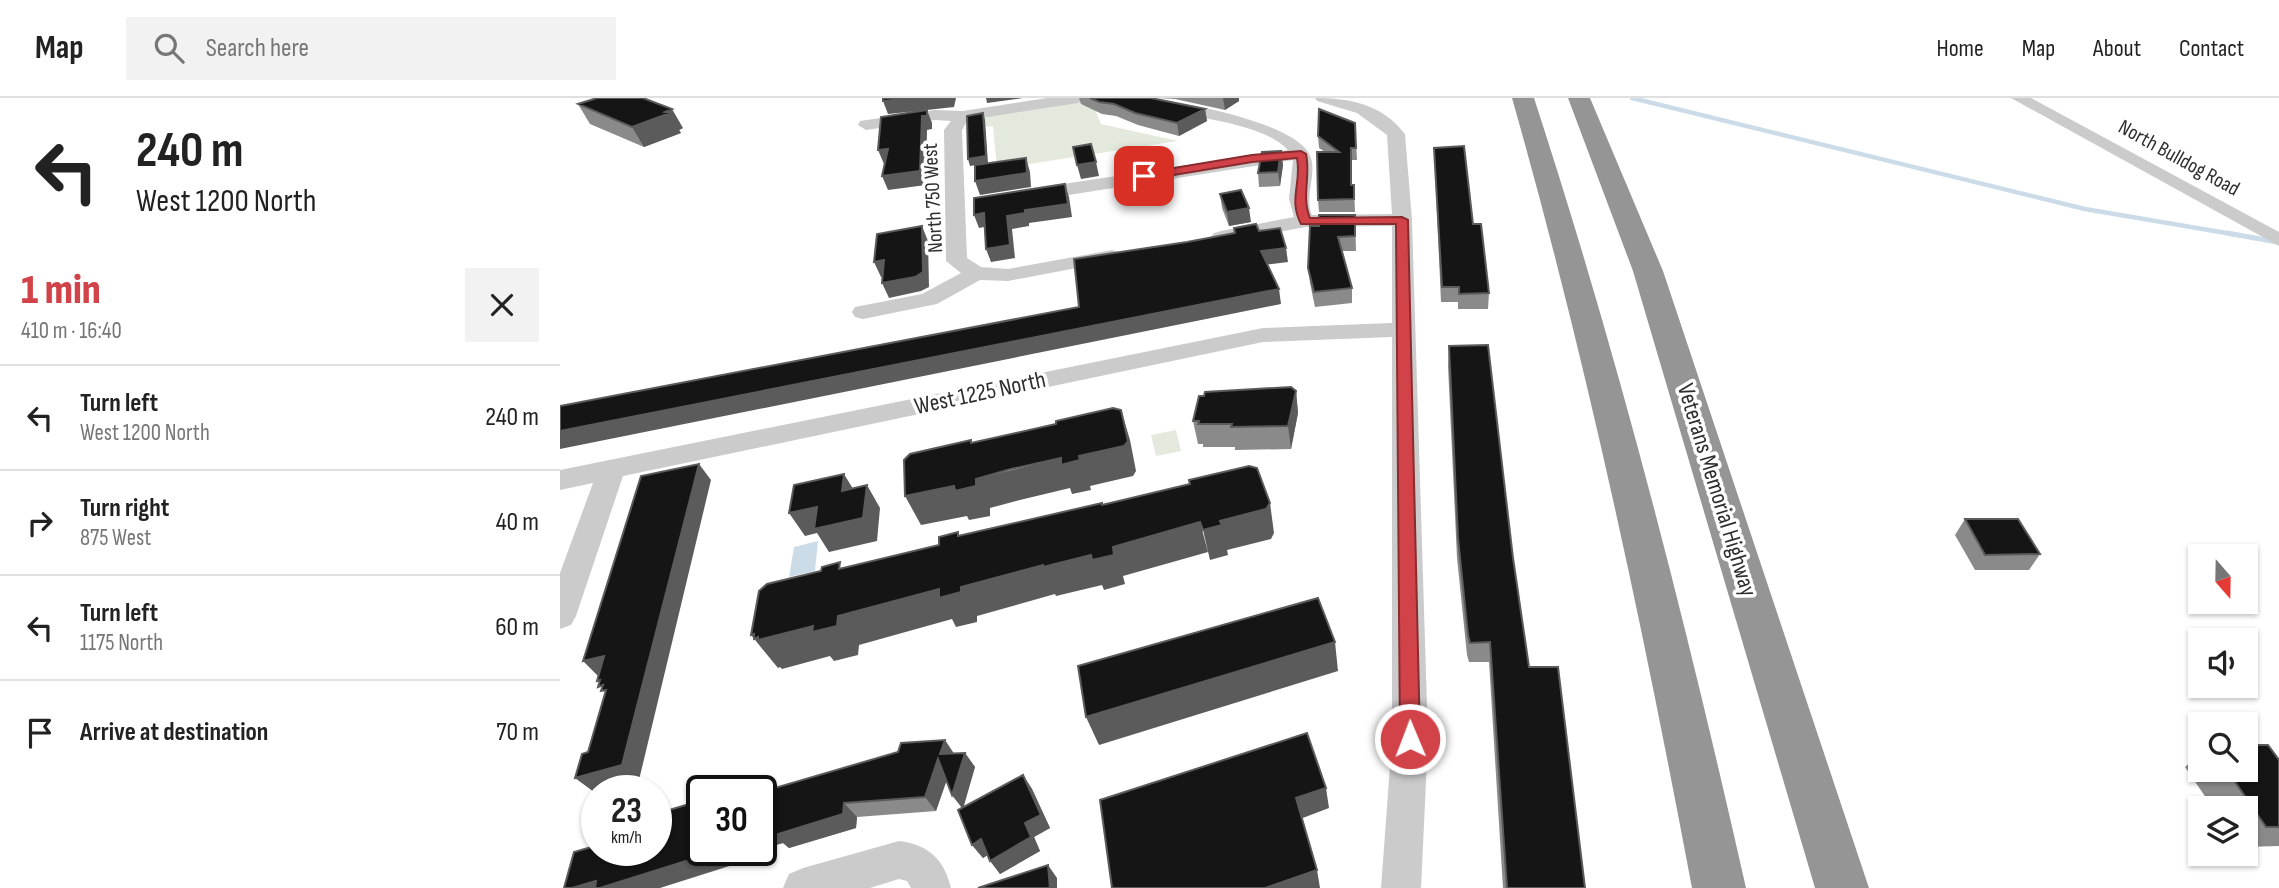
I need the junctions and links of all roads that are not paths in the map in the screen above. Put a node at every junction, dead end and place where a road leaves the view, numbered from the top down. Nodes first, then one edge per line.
1 (1078, 98) edge
2 (1143, 98) edge
3 (1323, 98) edge
4 (2019, 98) edge
5 (1524, 100) edge
6 (1582, 105) edge
7 (963, 116) junction
8 (866, 125) dead end
9 (1301, 154) junction
10 (1010, 198) edge
11 (1402, 220) junction
12 (1305, 221) junction
13 (2279, 240) edge
14 (1197, 241) edge
15 (1130, 253) edge
16 (976, 273) junction
17 (863, 312) dead end
18 (1404, 330) junction
19 (612, 469) junction
20 (560, 480) edge
21 (560, 616) edge
22 (923, 875) edge
23 (803, 888) edge
24 (1401, 888) edge
25 (1719, 888) edge
26 (1842, 888) edge

1 - 7 street
2 - 9 street
3 - 11 street
4 - 13 street, North Bulldog Road
5 - 25 highway
6 - 26 highway, Veterans Memorial Highway
7 - 8 street
7 - 16 street, North 750 West
9 - 10 street
9 - 12 street
11 - 12 street
11 - 18 street
12 - 14 street
15 - 16 street
16 - 17 street
18 - 19 street, West 1225 North
18 - 24 street
19 - 20 street, West 1225 North
19 - 21 street
22 - 23 street

